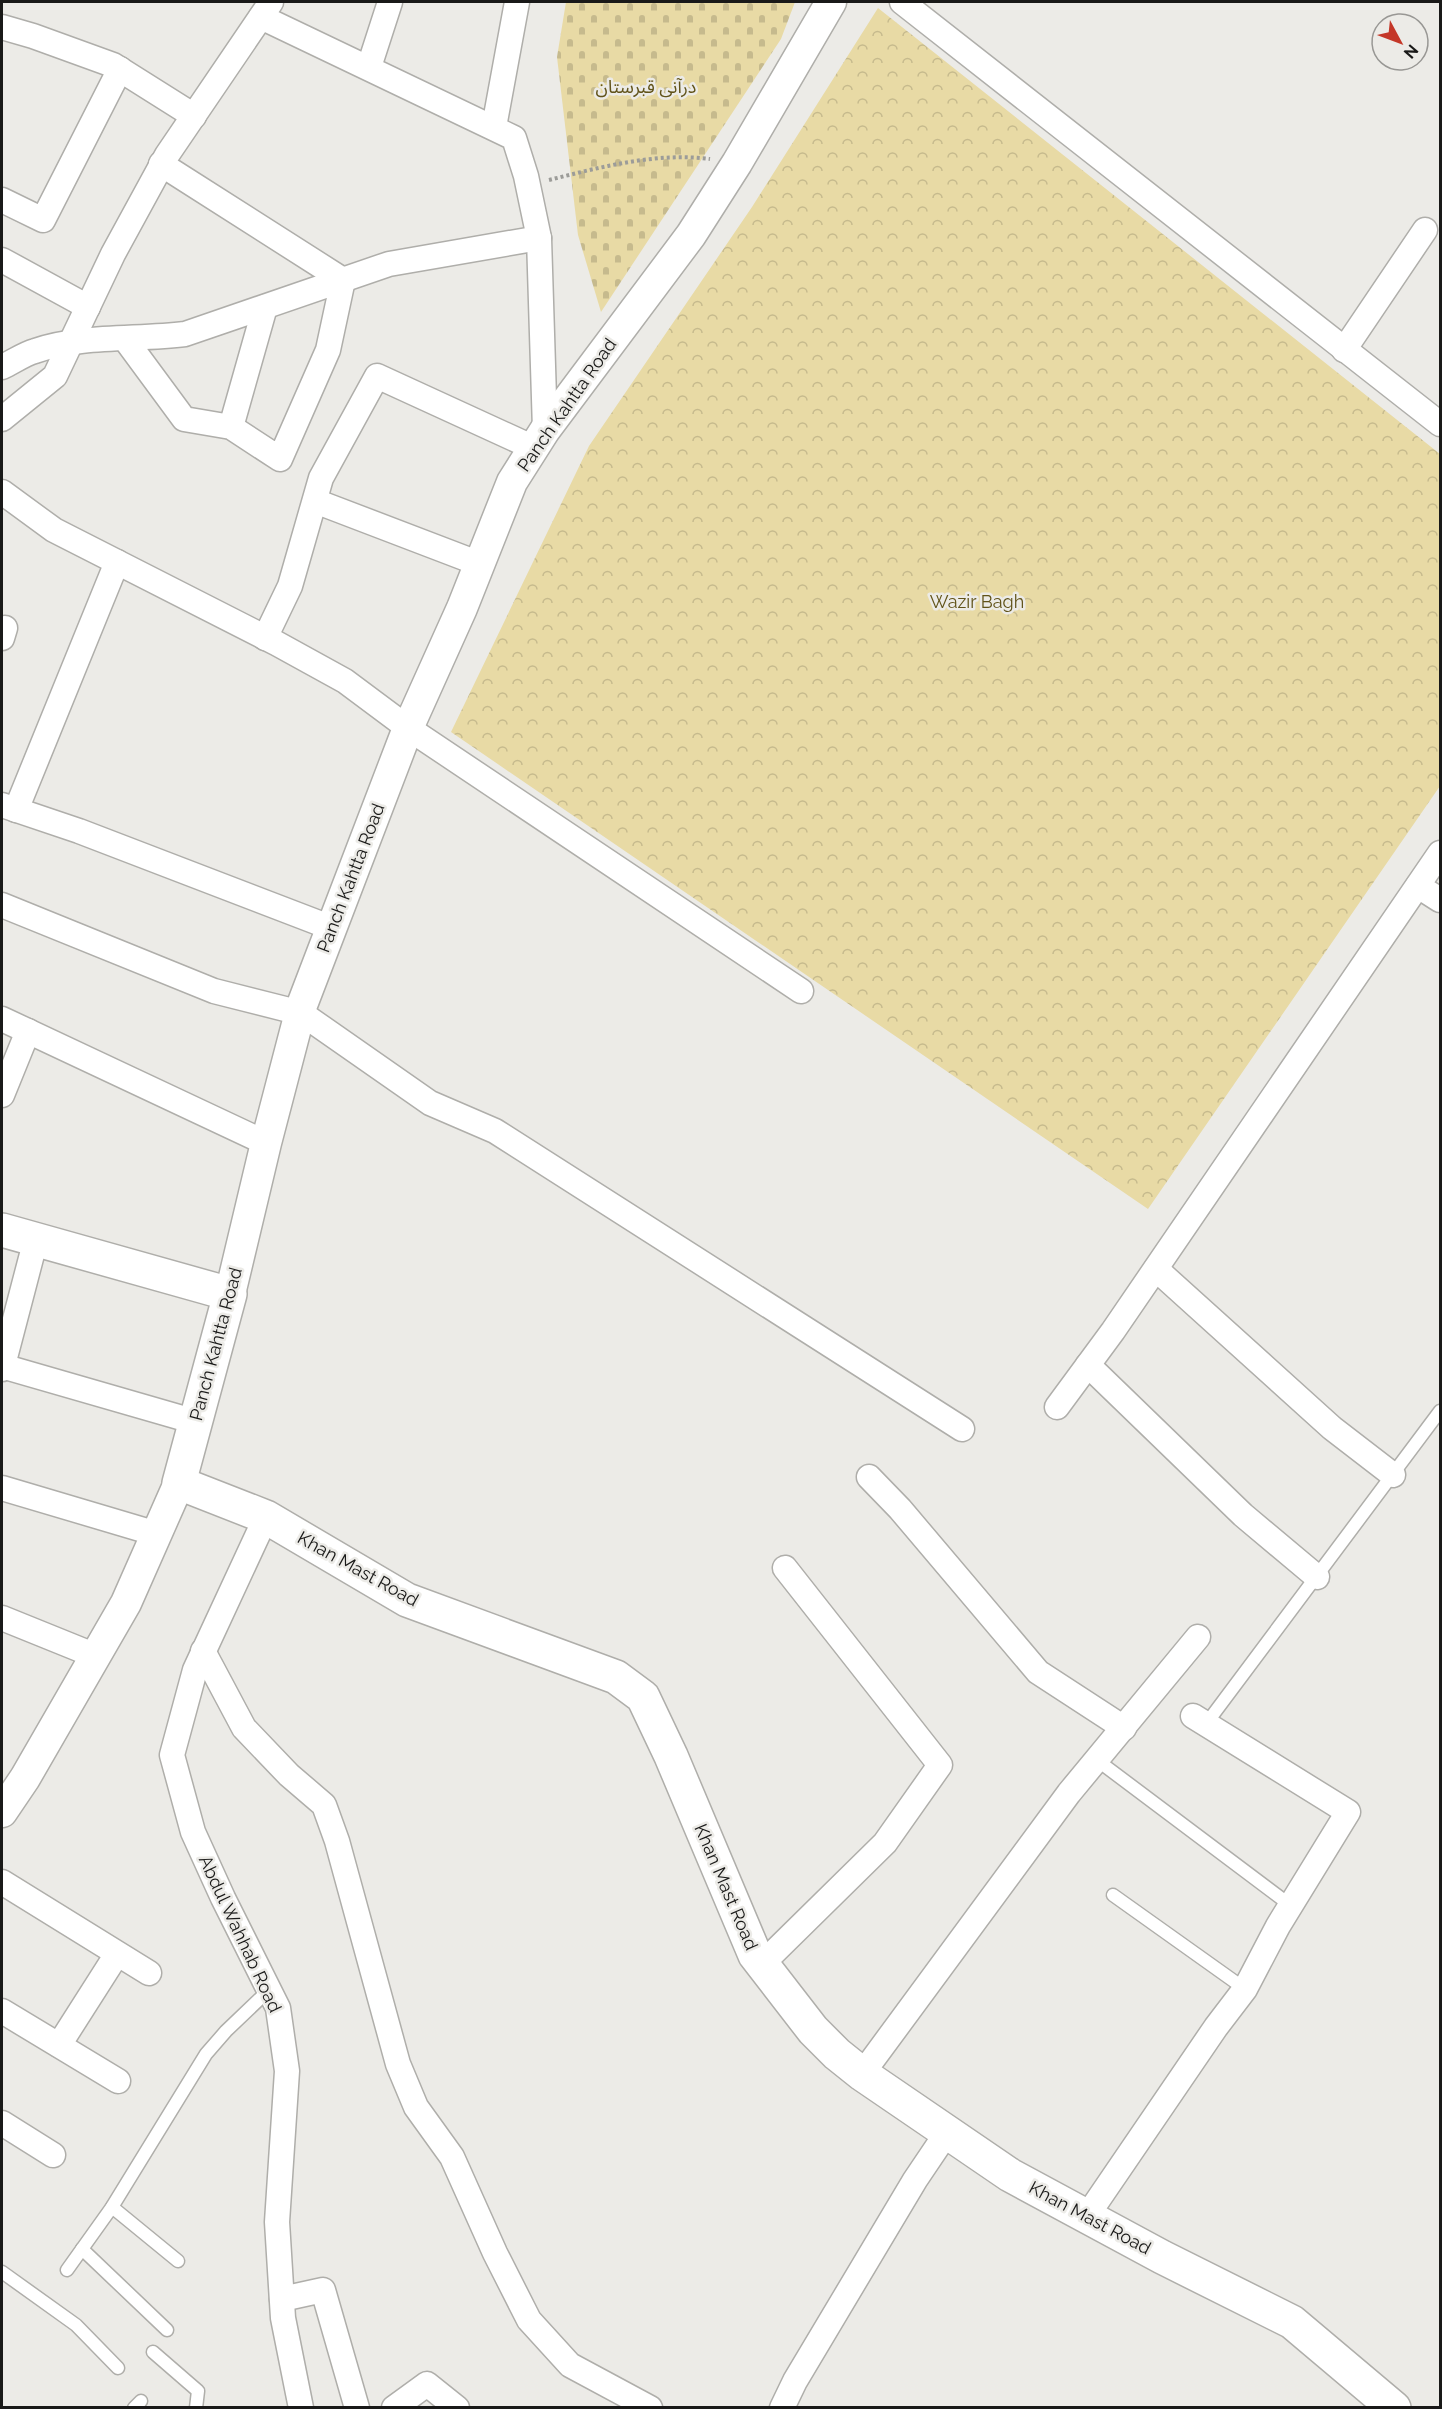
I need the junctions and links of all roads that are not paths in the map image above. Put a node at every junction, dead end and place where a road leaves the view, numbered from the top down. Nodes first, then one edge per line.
1 (390, 2) edge
2 (514, 2) edge
3 (831, 2) edge
4 (902, 2) edge
5 (266, 9) edge
6 (2, 27) edge
7 (369, 67) junction
8 (120, 69) junction
9 (194, 116) junction
10 (494, 127) junction
11 (161, 164) junction
12 (2, 200) edge
13 (1425, 230) dead end
14 (539, 238) junction
15 (2, 260) edge
16 (343, 280) junction
17 (88, 307) junction
18 (266, 307) junction
19 (125, 339) junction
20 (71, 344) junction
21 (1344, 350) junction
22 (2, 367) edge
23 (2, 419) edge
24 (1440, 424) edge
25 (231, 427) junction
26 (539, 439) junction
27 (2, 492) edge
28 (315, 501) junction
29 (117, 562) junction
30 (480, 564) junction
31 (265, 638) junction
32 (408, 728) junction
33 (9, 808) edge
34 (1440, 853) edge
35 (1418, 885) junction
36 (1440, 900) edge
37 (2, 905) edge
38 (332, 928) junction
39 (801, 992) dead end
40 (301, 1013) junction
41 (2, 1019) edge
42 (28, 1031) junction
43 (2, 1095) edge
44 (266, 1143) junction
45 (2, 1230) edge
46 (36, 1239) junction
47 (1156, 1269) junction
48 (230, 1294) junction
49 (1088, 1365) junction
50 (2, 1367) edge
51 (1057, 1407) dead end
52 (1440, 1411) edge
53 (196, 1422) junction
54 (962, 1429) dead end
55 (1394, 1475) junction
56 (869, 1478) dead end
57 (179, 1483) junction
58 (2, 1488) edge
59 (266, 1517) junction
60 (157, 1534) junction
61 (785, 1568) dead end
62 (1317, 1577) junction
63 (2, 1618) edge
64 (1198, 1637) dead end
65 (203, 1651) junction
66 (96, 1656) junction
67 (1200, 1720) joint
68 (1124, 1728) junction
69 (1097, 1760) junction
70 (2, 1812) edge
71 (2, 1882) edge
72 (1113, 1895) dead end
73 (1290, 1905) junction
74 (117, 1953) junction
75 (762, 1964) junction
76 (149, 1973) dead end
77 (1245, 1989) junction
78 (269, 1990) junction
79 (2, 2011) edge
80 (59, 2045) junction
81 (862, 2074) junction
82 (118, 2081) dead end
83 (2, 2123) edge
84 (948, 2131) junction
85 (53, 2155) dead end
86 (112, 2207) junction
87 (1087, 2216) junction
88 (82, 2249) junction
89 (178, 2261) dead end
90 (67, 2270) dead end
91 (2, 2272) edge
92 (282, 2299) junction
93 (167, 2330) dead end
94 (153, 2352) dead end
95 (118, 2368) dead end
96 (196, 2408) edge
97 (301, 2408) edge
98 (357, 2408) edge
99 (394, 2408) edge
100 (457, 2408) edge
101 (650, 2408) edge
102 (782, 2408) edge
103 (1394, 2408) edge

1 - 7 street
2 - 10 street
3 - 26 street, Panch Kahtta Road
4 - 21 street
5 - 7 street
5 - 9 street
6 - 8 street
7 - 10 street
8 - 9 street
8 - 12 street
9 - 11 street
10 - 14 street
11 - 16 street
11 - 17 street
13 - 21 street
14 - 16 street
14 - 26 street
15 - 17 street
16 - 18 street
16 - 25 street
17 - 20 street
18 - 19 street
18 - 25 street
19 - 20 street
19 - 25 street
20 - 22 street
20 - 23 street
21 - 24 street
26 - 28 street
26 - 30 street, Panch Kahtta Road
27 - 29 street
28 - 30 street
28 - 31 street
29 - 31 street
29 - 33 street
30 - 32 street, Panch Kahtta Road
31 - 32 street
32 - 38 street, Panch Kahtta Road
32 - 39 street
33 - 38 street
34 - 35 street
35 - 36 street
35 - 47 street
37 - 40 street
38 - 40 street, Panch Kahtta Road
40 - 44 street, Panch Kahtta Road
40 - 54 street
41 - 42 street
42 - 43 street
42 - 44 street
44 - 48 street, Panch Kahtta Road
45 - 46 main road
46 - 48 main road
46 - 50 street
47 - 49 street
47 - 55 street
48 - 53 main road, Panch Kahtta Road
49 - 51 street
49 - 62 street
50 - 53 street
52 - 55 lane
53 - 57 main road, Panch Kahtta Road
55 - 62 lane
56 - 68 street
57 - 59 main road, Khan Mast Road
57 - 60 street, Panch Kahtta Road
58 - 60 street
59 - 65 street, Abdul Wahhab Road
59 - 75 main road, Khan Mast Road
60 - 66 street, Panch Kahtta Road
61 - 75 street
62 - 67 lane
63 - 66 street
64 - 68 street
65 - 78 street, Abdul Wahhab Road
65 - 101 street
66 - 70 street, Panch Kahtta Road
67 - 73 street
68 - 69 street
69 - 73 lane
69 - 81 street
71 - 74 street
72 - 77 lane
73 - 77 street
74 - 76 street
74 - 80 street
75 - 81 main road, Khan Mast Road
77 - 87 street
78 - 86 lane
78 - 92 street, Abdul Wahhab Road
79 - 80 street
80 - 82 street
81 - 84 main road, Khan Mast Road
83 - 85 street
84 - 87 main road, Khan Mast Road
84 - 102 street
86 - 88 lane
86 - 89 lane
87 - 103 main road, Khan Mast Road
88 - 90 lane
88 - 93 lane
91 - 95 lane
92 - 97 street, Abdul Wahhab Road
92 - 98 street
94 - 96 lane
99 - 100 street

